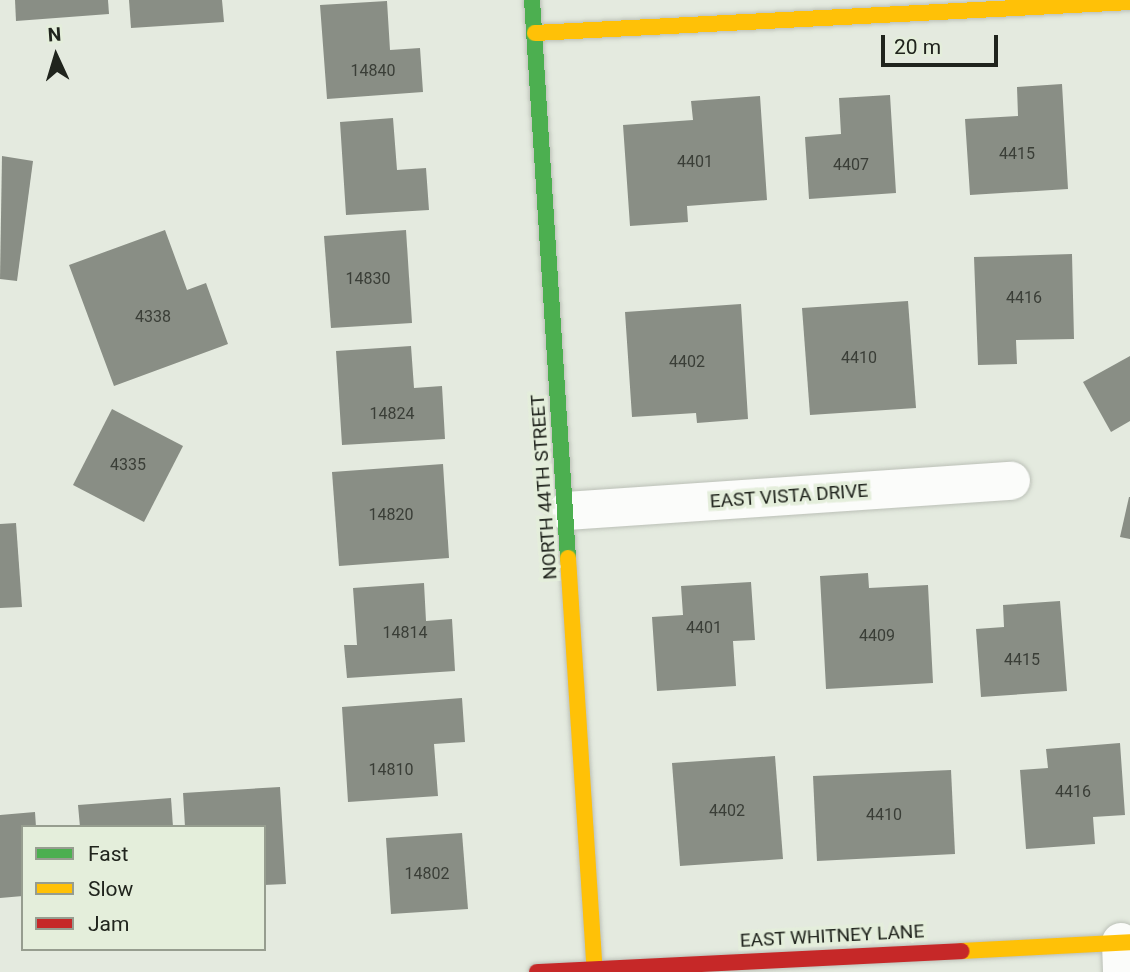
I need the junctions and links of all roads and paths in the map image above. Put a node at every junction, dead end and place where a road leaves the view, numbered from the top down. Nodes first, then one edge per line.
1 (532, 0) edge
2 (1130, 2) edge
3 (535, 33) junction
4 (1011, 481) dead end
5 (567, 511) junction
6 (1125, 952) edge
7 (595, 970) edge
8 (537, 972) edge

1 - 3 street, NORTH 44TH STREET
2 - 3 street
3 - 5 street, NORTH 44TH STREET
4 - 5 street, EAST VISTA DRIVE
5 - 7 street, NORTH 44TH STREET
6 - 7 street, EAST WHITNEY LANE
7 - 8 street, EAST WHITNEY LANE

